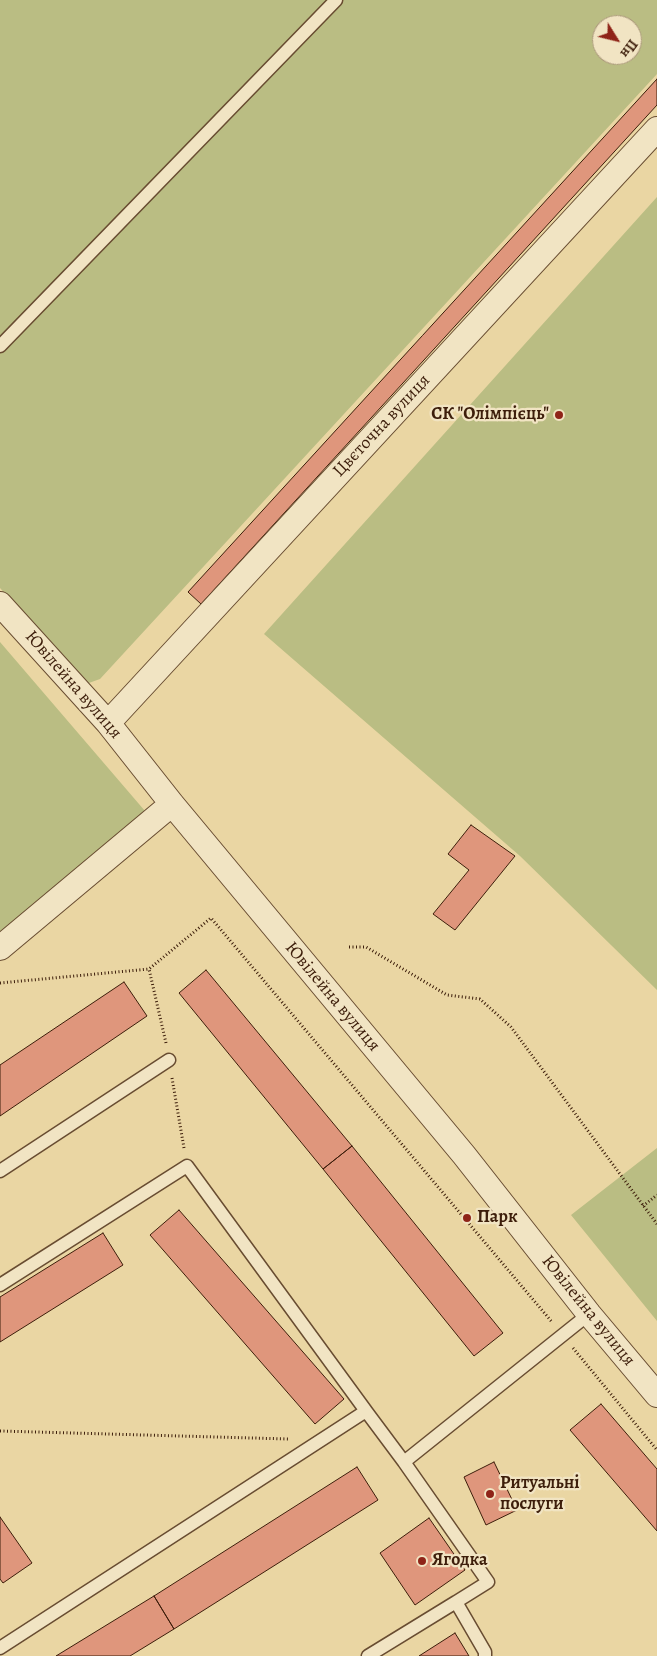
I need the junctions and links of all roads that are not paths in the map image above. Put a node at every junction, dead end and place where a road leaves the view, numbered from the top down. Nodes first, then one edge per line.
1 (336, 0) edge
2 (657, 129) edge
3 (0, 346) edge
4 (0, 604) edge
5 (108, 723) junction
6 (172, 804) junction
7 (0, 948) edge
8 (169, 1060) road end
9 (0, 1171) edge
10 (0, 1285) edge
11 (589, 1314) junction
12 (657, 1395) edge
13 (366, 1410) junction
14 (404, 1462) junction
15 (456, 1602) junction
16 (0, 1648) edge
17 (368, 1656) edge
18 (485, 1656) edge

1 - 3 lane
2 - 5 street, Цвєточна вулиця
4 - 5 street, Ювілейна вулиця
5 - 6 street, Ювілейна вулиця
6 - 7 street
6 - 11 street, Ювілейна вулиця
8 - 9 lane
10 - 13 lane
11 - 12 street, Ювілейна вулиця
11 - 14 lane
13 - 14 lane
13 - 16 lane
14 - 15 lane
15 - 17 lane
15 - 18 lane

